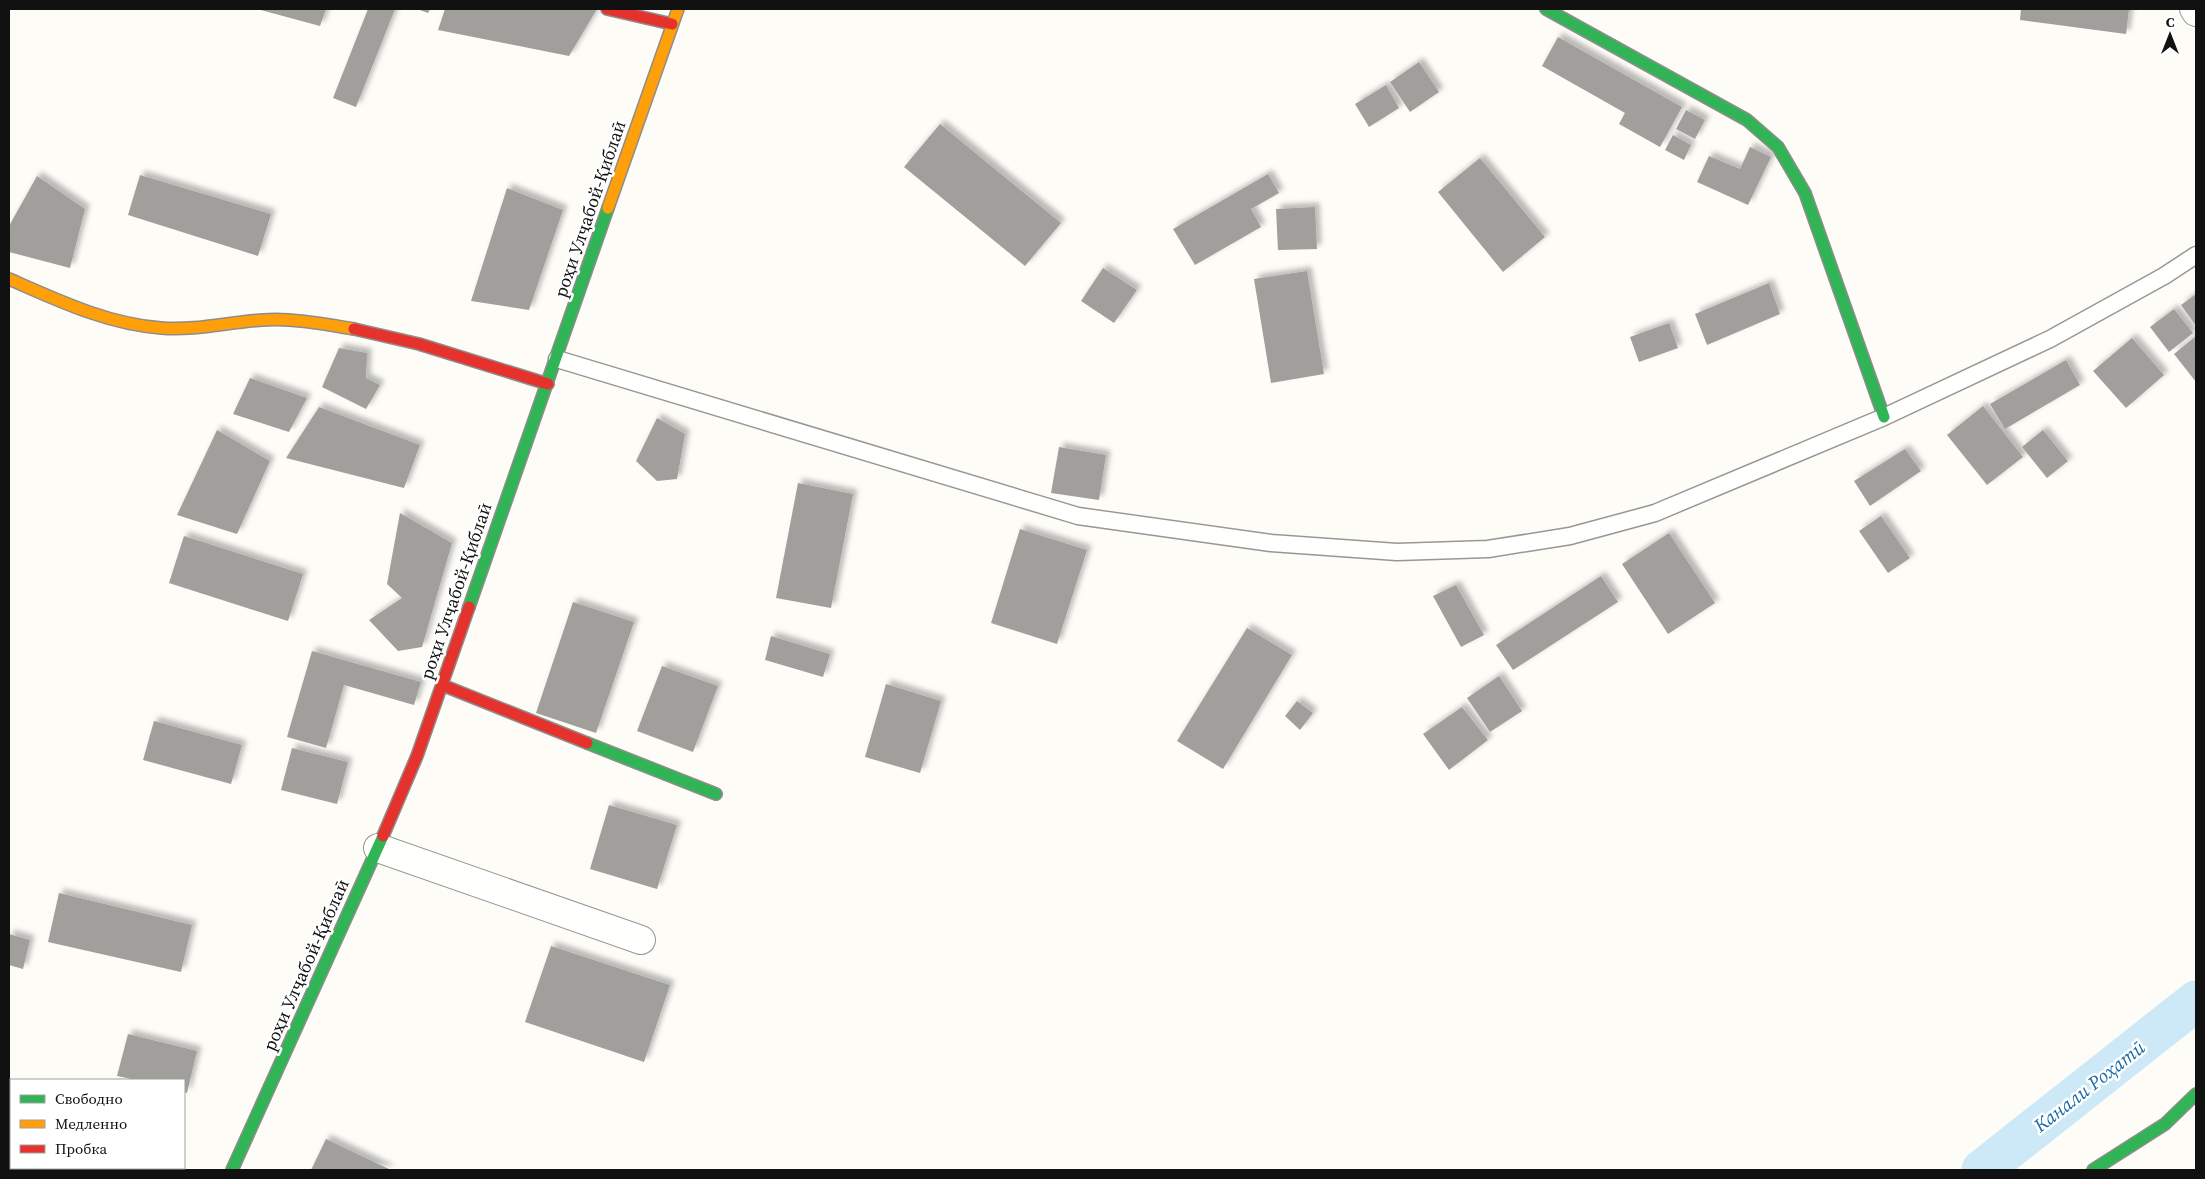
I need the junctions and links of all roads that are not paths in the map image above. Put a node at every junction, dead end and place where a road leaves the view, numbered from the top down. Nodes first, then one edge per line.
1 (607, 9) edge
2 (678, 9) edge
3 (1546, 9) edge
4 (2194, 9) edge
5 (2196, 12) edge
6 (672, 24) junction
7 (2196, 255) edge
8 (9, 278) edge
9 (557, 359) junction
10 (548, 384) junction
11 (1884, 418) junction
12 (442, 685) junction
13 (716, 794) dead end
14 (378, 848) junction
15 (640, 940) dead end
16 (2196, 1094) edge
17 (232, 1170) edge
18 (2093, 1170) edge

1 - 6 street
2 - 6 street, роҳи Улҷабой-Қиблаӣ
3 - 11 street
4 - 5 street
6 - 9 street, роҳи Улҷабой-Қиблаӣ
7 - 11 lane
8 - 10 street
9 - 10 street, роҳи Улҷабой-Қиблаӣ
9 - 11 lane
10 - 12 street, роҳи Улҷабой-Қиблаӣ
12 - 13 street
12 - 14 street, роҳи Улҷабой-Қиблаӣ
14 - 15 street
14 - 17 street, роҳи Улҷабой-Қиблаӣ
16 - 18 street

